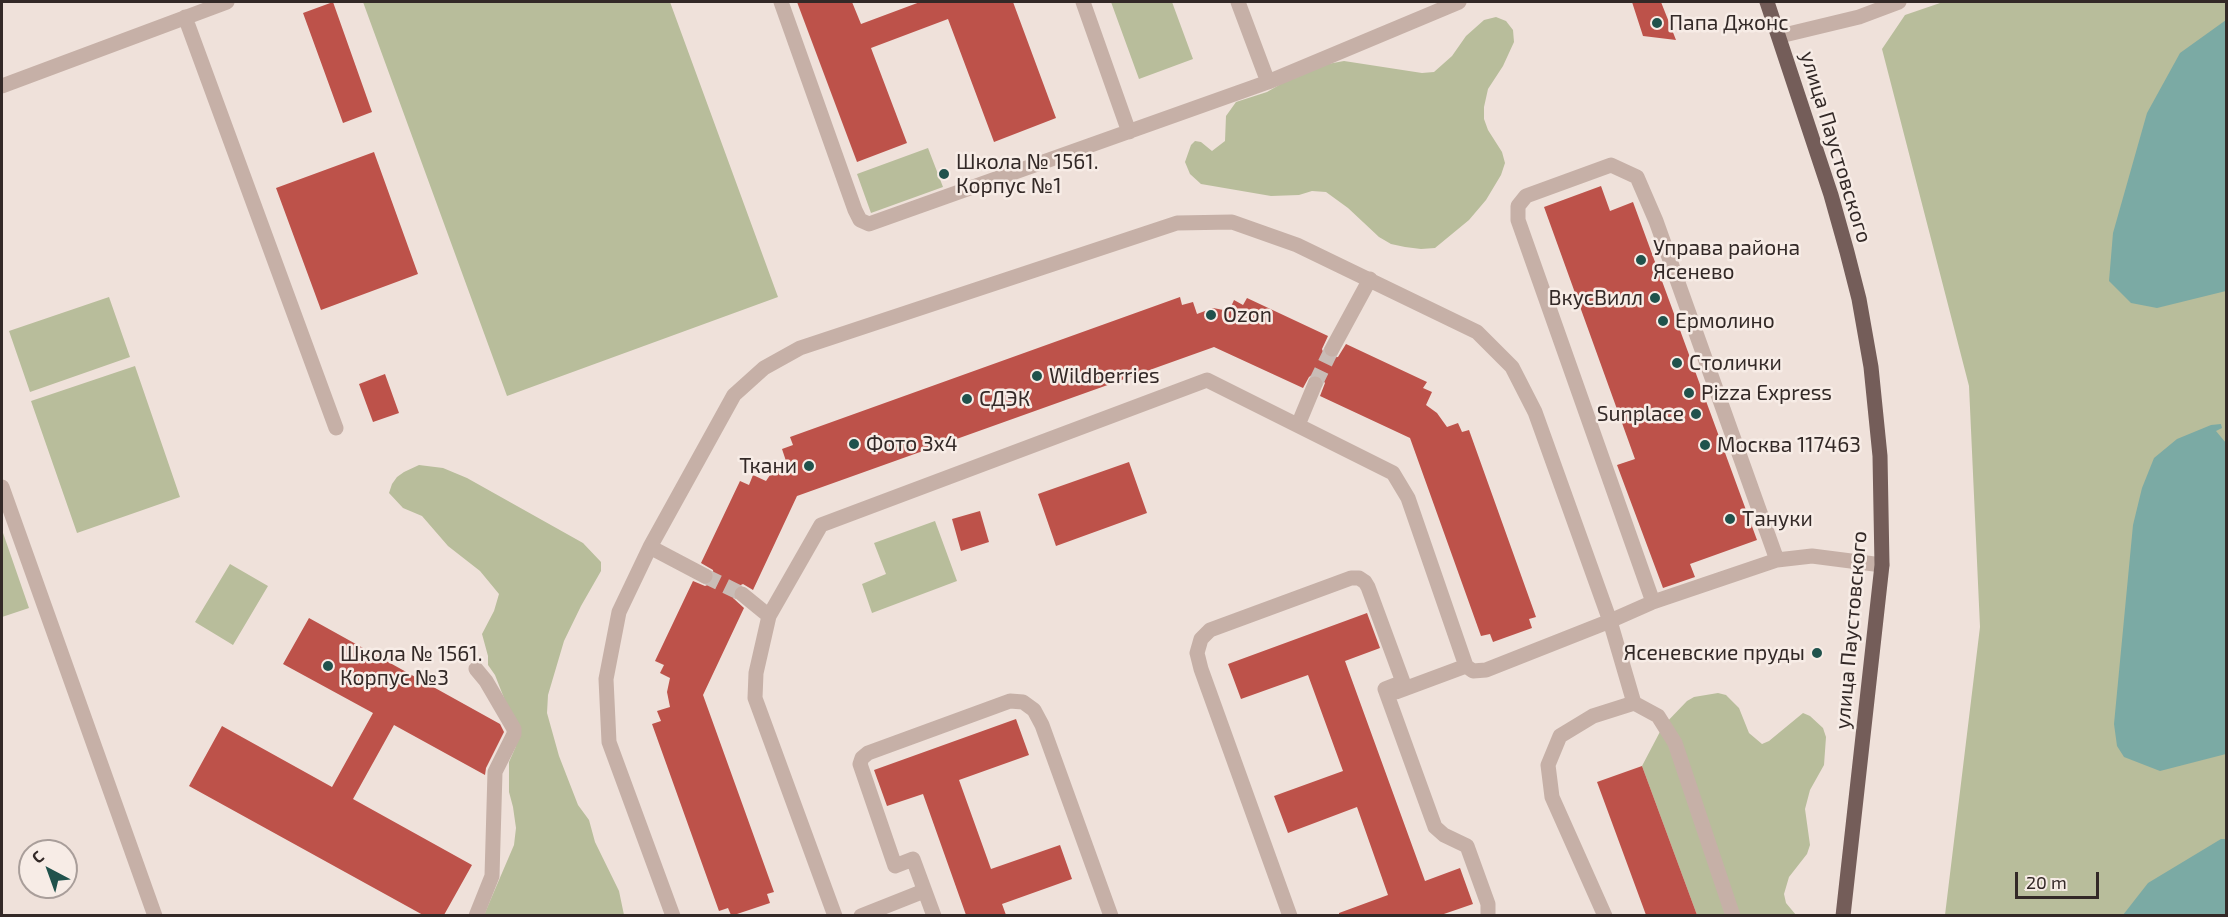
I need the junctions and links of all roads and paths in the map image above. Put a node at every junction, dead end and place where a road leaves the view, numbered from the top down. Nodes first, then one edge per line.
1 (227, 2) edge
2 (781, 2) edge
3 (1083, 2) edge
4 (1238, 2) edge
5 (1459, 2) edge
6 (1767, 2) edge
7 (1899, 2) edge
8 (185, 17) junction
9 (1780, 36) junction
10 (1268, 82) junction
11 (2, 86) edge
12 (1129, 132) junction
13 (1370, 279) junction
14 (1332, 349) tunnel mouth
15 (1315, 384) tunnel mouth
16 (1298, 424) junction
17 (336, 428) dead end
18 (2, 487) edge
19 (650, 547) junction
20 (1777, 560) junction
21 (1882, 565) junction
22 (705, 576) tunnel mouth
23 (742, 594) tunnel mouth
24 (1653, 602) junction
25 (769, 616) junction
26 (1610, 621) junction
27 (1466, 666) junction
28 (476, 669) dead end
29 (1387, 695) junction
30 (1634, 703) junction
31 (924, 891) junction
32 (155, 915) edge
33 (476, 915) edge
34 (673, 915) edge
35 (835, 915) edge
36 (861, 915) edge
37 (934, 915) edge
38 (1111, 915) edge
39 (1290, 915) edge
40 (1488, 915) edge
41 (1605, 915) edge
42 (1733, 915) edge
43 (1843, 915) edge

1 - 8 lane
2 - 12 lane
3 - 12 lane
4 - 10 lane
5 - 10 lane
6 - 9 main road, улица Паустовского
7 - 9 lane
8 - 11 lane
8 - 17 lane
9 - 21 main road, улица Паустовского
10 - 12 lane
13 - 14 lane
13 - 19 lane
13 - 26 lane
15 - 16 lane
16 - 25 lane
16 - 27 lane
18 - 32 lane
19 - 22 lane
19 - 34 lane
20 - 21 lane
20 - 24 lane
20 - 24 lane
21 - 43 main road, улица Паустовского
23 - 25 lane
24 - 26 lane
25 - 35 lane
26 - 27 lane
26 - 30 lane
27 - 29 lane
28 - 33 lane
29 - 39 lane
29 - 40 lane
30 - 41 lane
30 - 42 lane
31 - 36 lane
31 - 37 lane
31 - 38 lane

